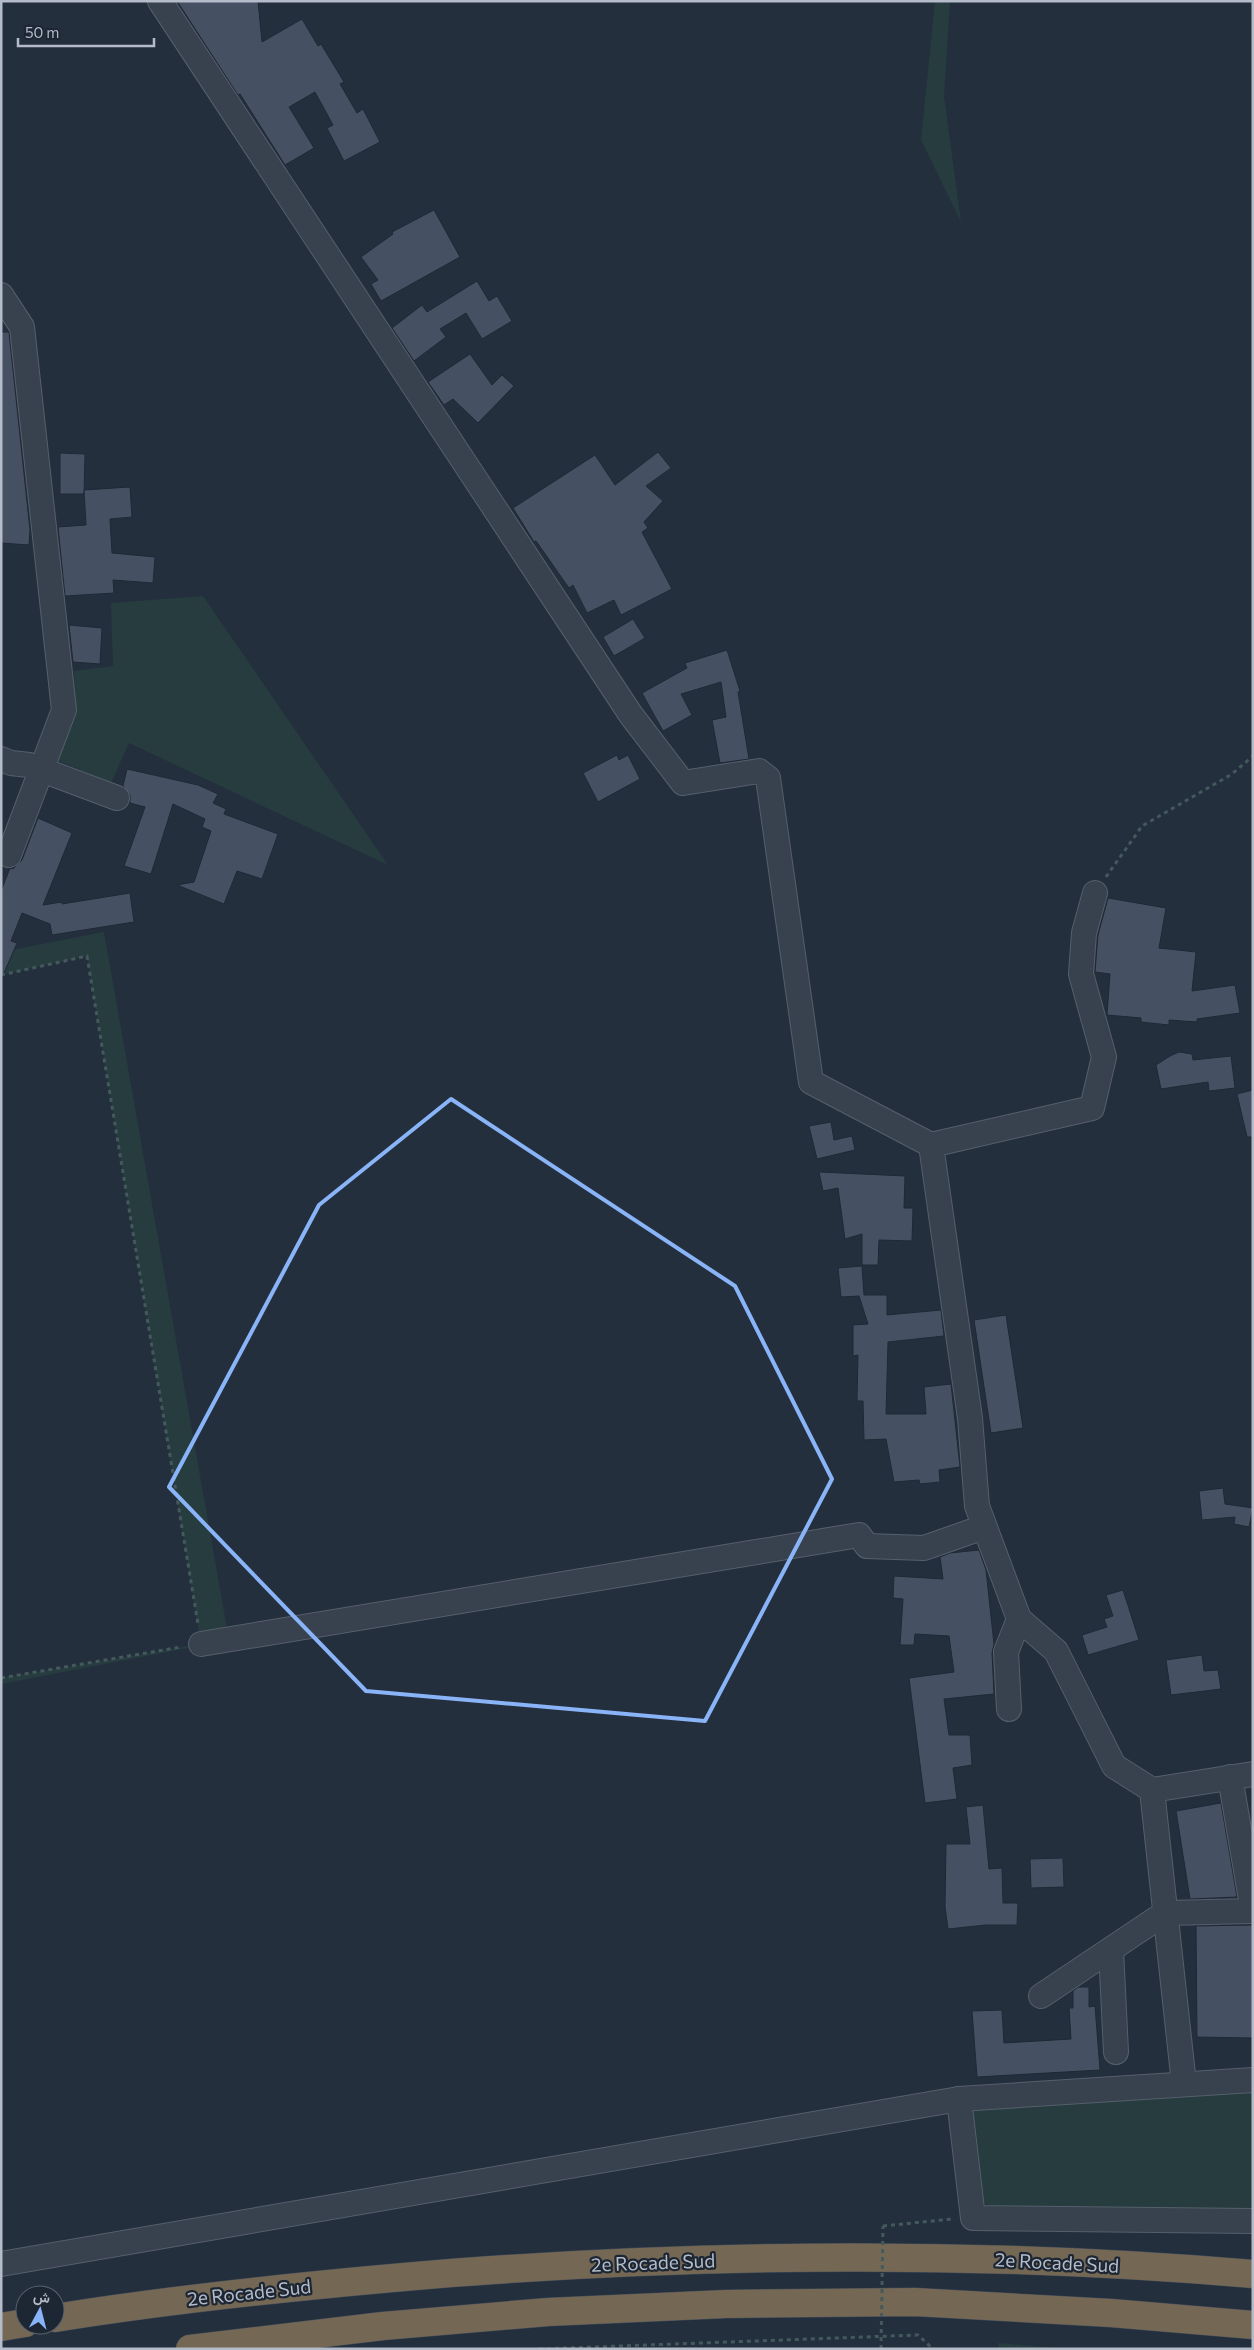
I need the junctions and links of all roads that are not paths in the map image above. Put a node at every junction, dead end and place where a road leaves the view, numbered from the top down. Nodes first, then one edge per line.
1 (160, 1) edge
2 (1, 296) edge
3 (1, 759) edge
4 (41, 770) junction
5 (117, 798) dead end
6 (9, 855) dead end
7 (1095, 893) road end
8 (931, 1145) junction
9 (984, 1526) junction
10 (1020, 1619) junction
11 (201, 1644) road end
12 (1009, 1709) dead end
13 (1241, 1775) edge
14 (1152, 1790) junction
15 (1166, 1913) junction
16 (1111, 1950) junction
17 (1041, 1996) dead end
18 (1116, 2052) dead end
19 (1253, 2080) edge
20 (1184, 2084) junction
21 (959, 2099) junction
22 (1253, 2221) edge
23 (1, 2264) edge
24 (1253, 2274) edge
25 (65, 2317) edge
26 (15, 2325) edge
27 (1253, 2325) edge
28 (1, 2327) edge
29 (190, 2349) edge

1 - 8 street
2 - 4 street
3 - 4 street
4 - 5 street
4 - 6 street
7 - 8 street
8 - 9 street
9 - 10 street
9 - 11 street
10 - 12 street
10 - 14 street
13 - 14 street
13 - 15 street
14 - 15 street
15 - 16 street
15 - 20 street
16 - 17 street
16 - 18 street
19 - 20 street
20 - 21 street
21 - 22 street
21 - 23 street
24 - 25 highway, 2e Rocade Sud
26 - 28 highway
27 - 29 highway

